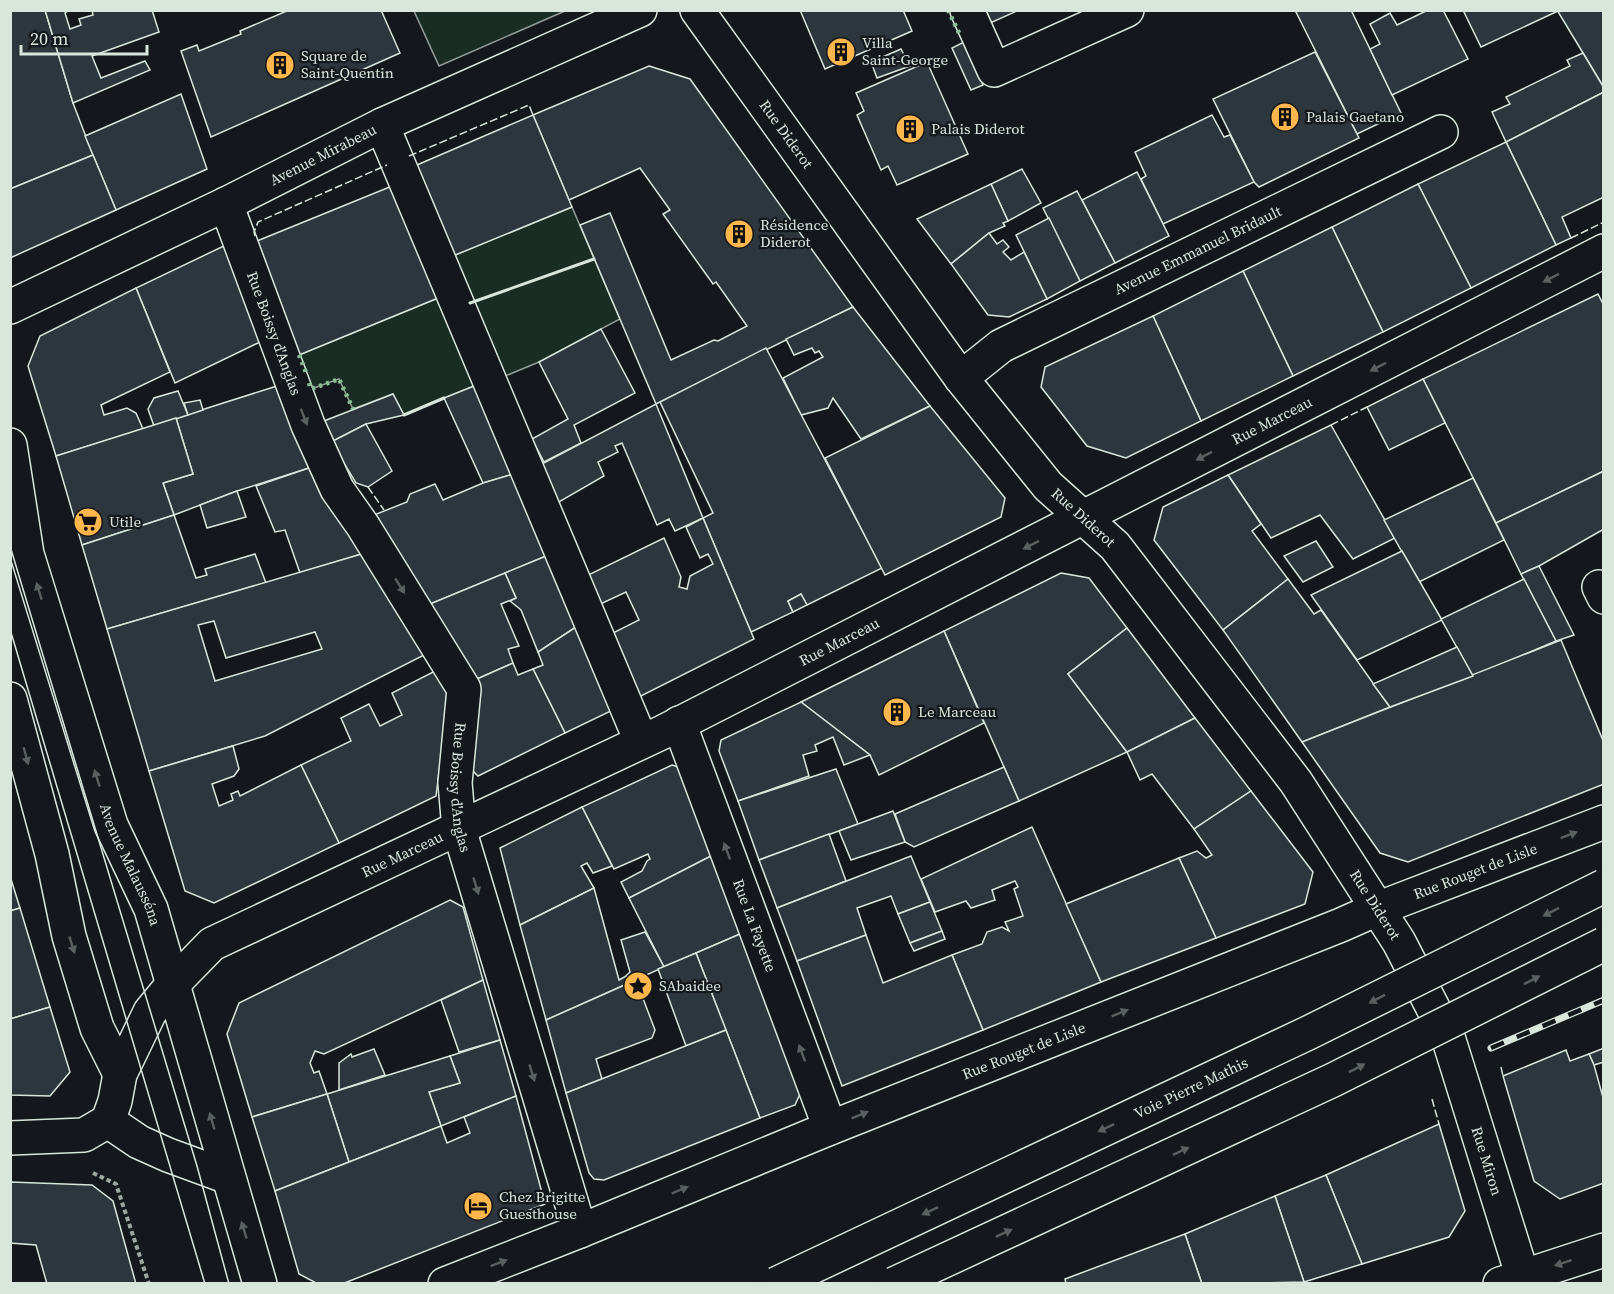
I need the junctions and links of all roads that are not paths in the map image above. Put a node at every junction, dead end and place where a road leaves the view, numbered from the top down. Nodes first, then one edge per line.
1 (640, 10) edge
2 (697, 10) edge
3 (967, 10) edge
4 (1127, 10) edge
5 (382, 125) junction
6 (1441, 132) dead end
7 (226, 204) junction
8 (1604, 251) edge
9 (10, 308) edge
10 (961, 378) junction
11 (10, 445) edge
12 (1084, 518) junction
13 (10, 699) edge
14 (679, 723) junction
15 (642, 741) junction
16 (1604, 822) edge
17 (459, 829) junction
18 (1604, 885) edge
19 (1377, 909) junction
20 (1604, 944) edge
21 (173, 984) junction
22 (1448, 1037) joint
23 (120, 1074) junction
24 (96, 1128) junction
25 (830, 1128) junction
26 (10, 1138) edge
27 (228, 1177) junction
28 (580, 1232) junction
29 (1604, 1250) edge
30 (1516, 1281) edge
31 (260, 1284) edge
32 (445, 1284) edge
33 (776, 1284) edge
34 (894, 1284) edge

1 - 5 main road, Avenue Mirabeau
2 - 10 main road, Rue Diderot
3 - 4 main road
5 - 7 main road, Avenue Mirabeau
5 - 15 main road
6 - 10 main road, Avenue Emmanuel Bridault
7 - 9 main road, Avenue Mirabeau
7 -> 17 main road, Rue Boissy d'Anglas
8 -> 12 main road, Rue Marceau
10 - 12 main road, Rue Diderot
21 -> 11 main road, Avenue Malausséna
12 -> 14 main road, Rue Marceau
12 - 19 main road, Rue Diderot
13 -> 23 main road
14 - 15 main road, Rue Marceau
25 -> 14 main road, Rue La Fayette
15 - 17 main road, Rue Marceau
19 -> 16 main road, Rue Rouget de Lisle
17 - 21 main road, Rue Marceau
17 -> 28 main road, Rue Boissy d'Anglas
18 -> 33 main road, Voie Pierre Mathis, bridge
19 - 22 main road, Rue Diderot
25 -> 19 main road, Rue Rouget de Lisle
34 -> 20 main road, bridge
21 - 23 main road, Rue Marceau
27 -> 21 main road, Avenue Malausséna
22 - 30 main road, Rue Miron
23 - 24 main road
24 - 26 main road
24 - 27 main road
28 -> 25 main road, Rue Rouget de Lisle
31 -> 27 main road, Avenue Malausséna
32 -> 28 main road, Rue Rouget de Lisle
29 -> 30 main road

